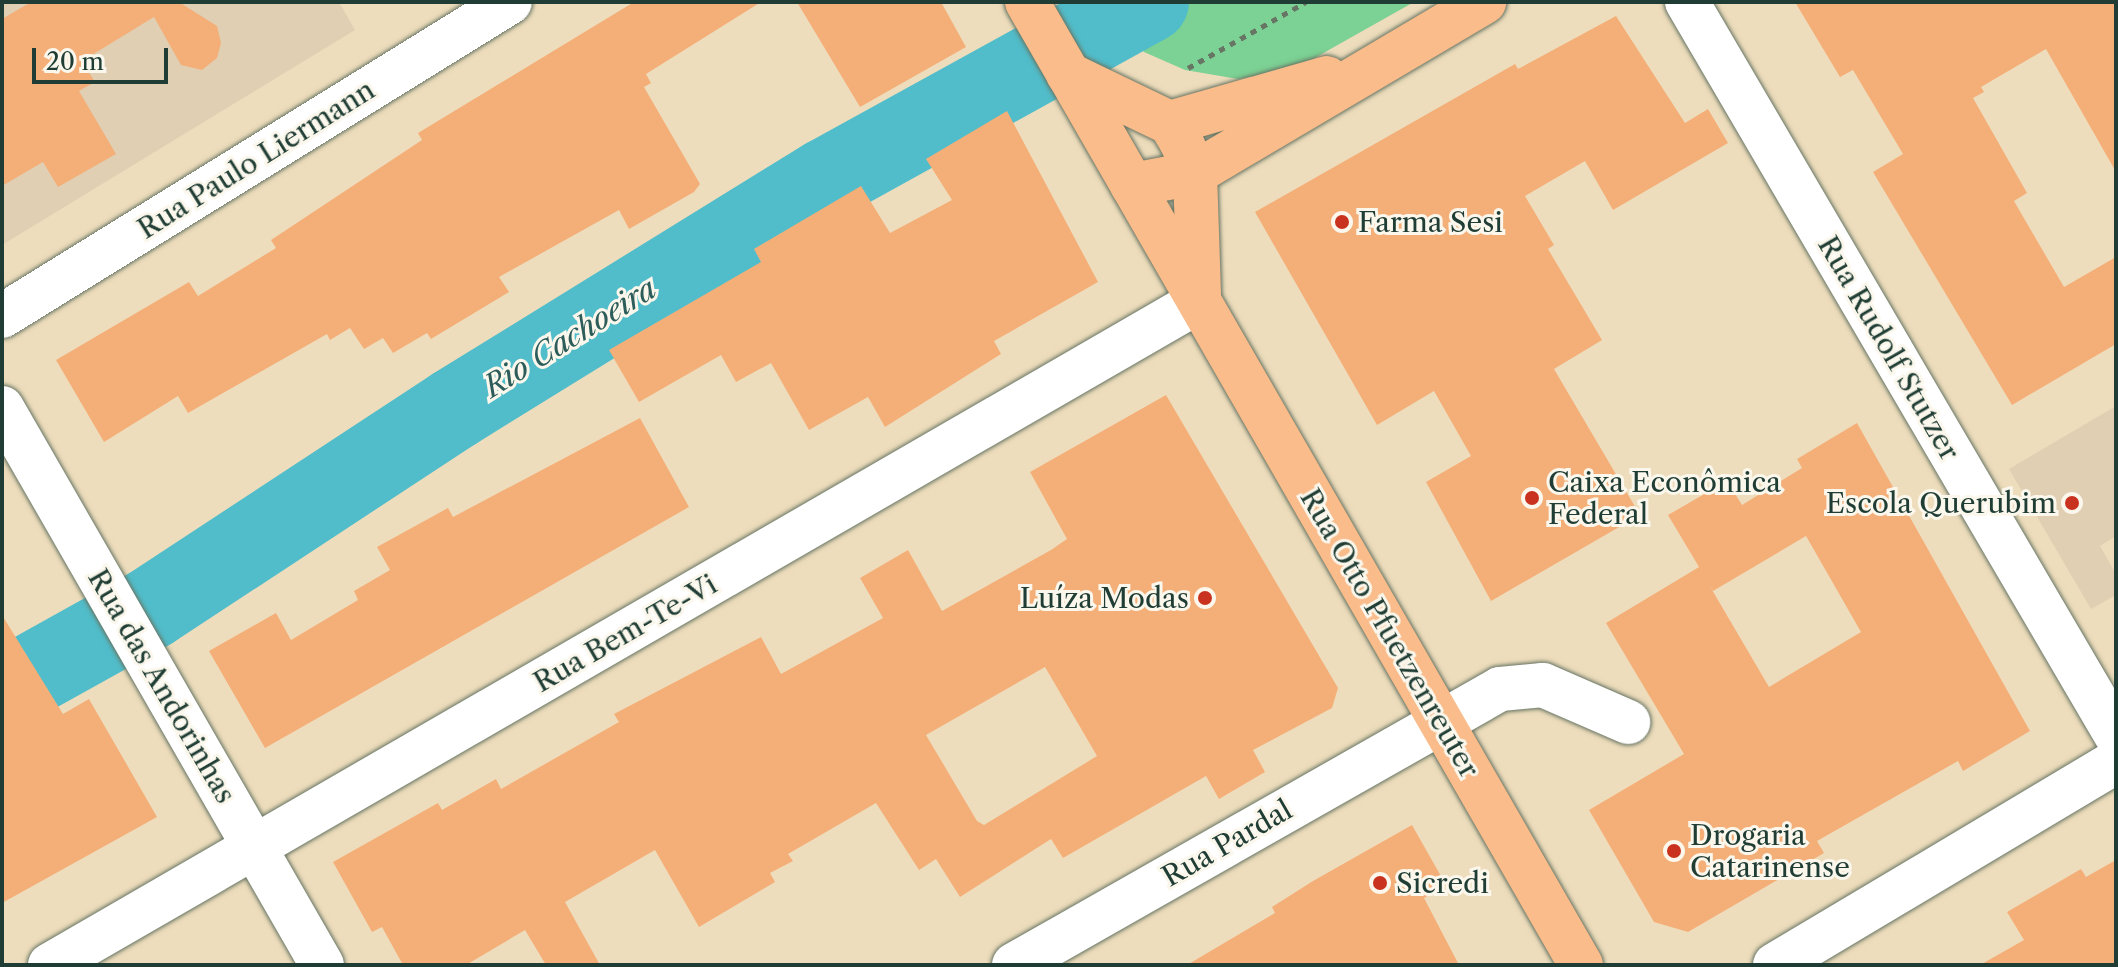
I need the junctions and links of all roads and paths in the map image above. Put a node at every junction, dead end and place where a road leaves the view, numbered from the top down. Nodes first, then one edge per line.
1 (510, 2) edge
2 (1484, 2) edge
3 (1687, 2) edge
4 (1036, 18) edge
5 (1383, 61) junction
6 (1068, 74) junction
7 (1170, 123) junction
8 (1195, 173) junction
9 (1132, 185) junction
10 (1199, 301) junction
11 (2, 316) edge
12 (2, 408) edge
13 (1440, 720) junction
14 (1628, 722) dead end
15 (2116, 735) edge
16 (2116, 762) edge
17 (254, 847) junction
18 (50, 965) edge
19 (322, 965) edge
20 (1014, 965) edge
21 (1581, 965) edge
22 (1775, 965) edge

1 - 11 street, Rua Paulo Liermann
2 - 5 main road
3 - 15 street, Rua Rudolf Stutzer
4 - 6 main road, Rua Otto Pfuetzenreuter
5 - 7 main road
5 - 8 main road
6 - 7 main road
6 - 9 main road, Rua Otto Pfuetzenreuter
7 - 8 main road, Rua Otto Pfuetzenreuter
7 - 9 main road
8 - 9 main road
8 - 10 main road, Rua Otto Pfuetzenreuter
9 - 10 main road, Rua Otto Pfuetzenreuter
10 - 13 main road, Rua Otto Pfuetzenreuter
10 - 17 street, Rua Bem-Te-Vi
12 - 17 street, Rua das Andorinhas
13 - 14 street, Rua Pardal
13 - 20 street, Rua Pardal
13 - 21 main road, Rua Otto Pfuetzenreuter
16 - 22 street
17 - 18 street, Rua Bem-Te-Vi
17 - 19 street, Rua das Andorinhas

